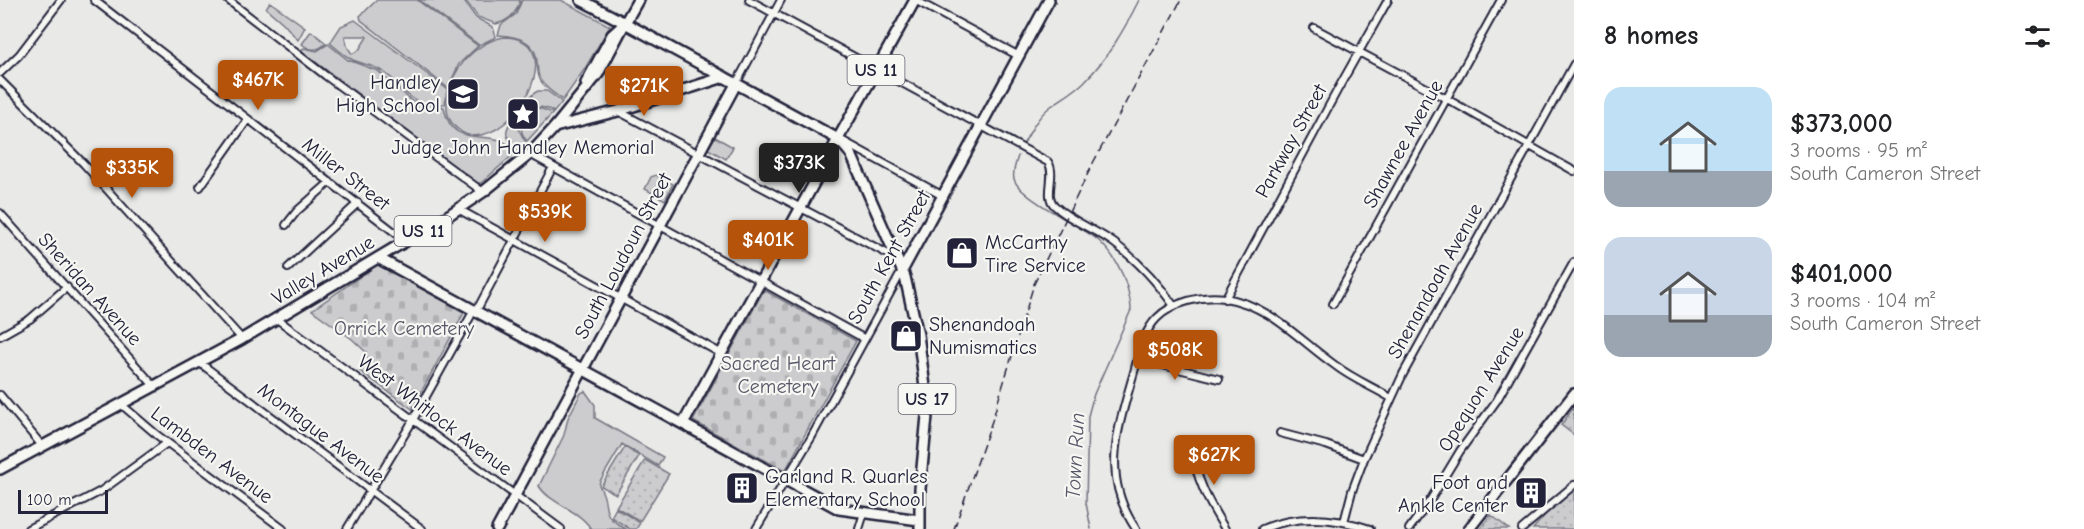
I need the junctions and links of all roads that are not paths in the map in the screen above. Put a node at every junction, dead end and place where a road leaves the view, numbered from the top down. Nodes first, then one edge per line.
1 (61, 0) edge
2 (94, 0) edge
3 (228, 0) edge
4 (581, 0) edge
5 (638, 0) edge
6 (749, 0) edge
7 (780, 0) edge
8 (915, 0) edge
9 (1049, 0) edge
10 (1388, 0) edge
11 (1501, 0) edge
12 (773, 13) junction
13 (625, 23) junction
14 (1314, 28) dead end
15 (1359, 52) junction
16 (1019, 56) junction
17 (1574, 64) edge
18 (877, 69) junction
19 (0, 73) edge
20 (724, 77) junction
21 (0, 80) edge
22 (736, 84) junction
23 (1447, 99) junction
24 (618, 111) junction
25 (248, 119) junction
26 (981, 126) junction
27 (555, 127) junction
28 (838, 140) junction
29 (1529, 146) junction
30 (530, 154) junction
31 (698, 154) junction
32 (553, 167) junction
33 (1574, 171) edge
34 (330, 182) junction
35 (200, 187) dead end
36 (483, 192) junction
37 (943, 196) junction
38 (357, 203) junction
39 (458, 209) junction
40 (800, 209) junction
41 (0, 213) edge
42 (286, 225) dead end
43 (660, 225) junction
44 (514, 240) junction
45 (406, 241) junction
46 (895, 255) junction
47 (378, 258) junction
48 (1574, 262) edge
49 (288, 268) dead end
50 (902, 271) junction
51 (761, 281) junction
52 (67, 287) junction
53 (620, 298) junction
54 (1225, 298) junction
55 (1333, 304) dead end
56 (1174, 306) junction
57 (474, 310) junction
58 (277, 319) junction
59 (0, 336) edge
60 (242, 339) junction
61 (865, 339) junction
62 (722, 354) junction
63 (1138, 359) junction
64 (200, 363) junction
65 (582, 368) junction
66 (1219, 379) dead end
67 (155, 387) junction
68 (1574, 394) edge
69 (0, 395) edge
70 (1391, 398) junction
71 (122, 405) junction
72 (413, 419) junction
73 (683, 424) junction
74 (1280, 433) dead end
75 (167, 442) junction
76 (43, 447) junction
77 (1192, 447) dead end
78 (1364, 459) junction
79 (0, 469) edge
80 (787, 480) junction
81 (1574, 485) edge
82 (369, 490) junction
83 (515, 494) junction
84 (864, 513) junction
85 (1344, 522) junction
86 (276, 524) junction
87 (920, 525) edge
88 (27, 529) edge
89 (267, 529) edge
90 (283, 529) edge
91 (347, 529) edge
92 (422, 529) edge
93 (497, 529) edge
94 (561, 529) edge
95 (756, 529) edge
96 (859, 529) edge
97 (1136, 529) edge
98 (1225, 529) edge
99 (1263, 529) edge
100 (1370, 529) edge
101 (1409, 529) edge
102 (1469, 529) edge
103 (1522, 529) edge

1 - 19 street
2 - 25 street, Miller Street
3 - 36 street
4 - 13 street
5 - 13 street
6 - 12 street
7 - 12 street, South Loudoun Street
8 - 16 street
8 - 18 street, US 11
9 - 16 street, South Kent Street
10 - 15 street, Parkway Street
11 - 23 street, Shawnee Avenue
12 - 18 street
12 - 22 street, South Loudoun Street
13 - 20 street
13 - 27 street, US 11
14 - 15 street
15 - 23 street
15 - 54 street, Parkway Street
16 - 26 street, South Kent Street
17 - 29 street, Shenandoah Avenue
18 - 26 street
18 - 28 street, US 11
20 - 22 street
20 - 24 street
21 - 60 street
22 - 28 street
22 - 31 street, South Loudoun Street
23 - 29 street
23 - 55 street, Shawnee Avenue
24 - 27 street
24 - 31 street
25 - 34 street, Miller Street
25 - 35 street
26 - 37 street, South Kent Street
26 - 56 street
27 - 30 street, Valley Avenue / US 11
28 - 37 street
28 - 40 street
28 - 46 street, US 17
29 - 33 street
29 - 70 street, Shenandoah Avenue
30 - 32 street
30 - 36 street, Valley Avenue / US 11
31 - 40 street
31 - 43 street, South Loudoun Street
32 - 43 street
32 - 44 street
34 - 38 street, Miller Street
34 - 42 street
36 - 39 street, Valley Avenue / US 11
37 - 50 street, South Kent Street
38 - 45 street, Miller Street
38 - 49 street
39 - 44 street
39 - 45 street, Valley Avenue / US 11
40 - 46 street
40 - 51 street
41 - 52 street, Sheridan Avenue
43 - 51 street
43 - 53 street, South Loudoun Street
44 - 53 street
44 - 57 street
45 - 47 street, Valley Avenue / US 11
46 - 50 street, US 17
47 - 57 street
47 - 58 street, Valley Avenue / US 11
48 - 101 street, Opequon Avenue
50 - 61 street, South Kent Street
50 - 87 street, US 17
51 - 61 street
51 - 62 street
52 - 59 street
52 - 67 street, Sheridan Avenue
53 - 62 street
53 - 65 street, South Loudoun Street
54 - 56 street
54 - 70 street
56 - 63 street
57 - 65 street
57 - 72 street
58 - 60 street, Valley Avenue / US 11
58 - 72 street, West Whitlock Avenue
60 - 64 street, Valley Avenue / US 11
61 - 80 street, South Kent Street
62 - 73 street
63 - 66 street
63 - 97 street
64 - 67 street, Valley Avenue / US 11
64 - 82 street, Montague Avenue
65 - 73 street
65 - 83 street, South Loudoun Street
67 - 71 street, Valley Avenue / US 11
68 - 102 street
69 - 76 street
70 - 78 street, Shenandoah Avenue
71 - 75 street, Lambden Avenue
71 - 76 street, Valley Avenue / US 11
72 - 82 street
72 - 83 street, West Whitlock Avenue
73 - 80 street
74 - 78 street
75 - 86 street, Lambden Avenue
75 - 88 street
76 - 79 street, Valley Avenue / US 11
77 - 98 street
78 - 85 street, Shenandoah Avenue
80 - 84 street
80 - 95 street, South Kent Street
81 - 103 street
82 - 91 street
82 - 92 street, Montague Avenue
83 - 93 street, South Loudoun Street
83 - 94 street, West Whitlock Avenue
84 - 87 street
84 - 96 street
85 - 99 street
85 - 100 street
86 - 89 street
86 - 90 street, Lambden Avenue

